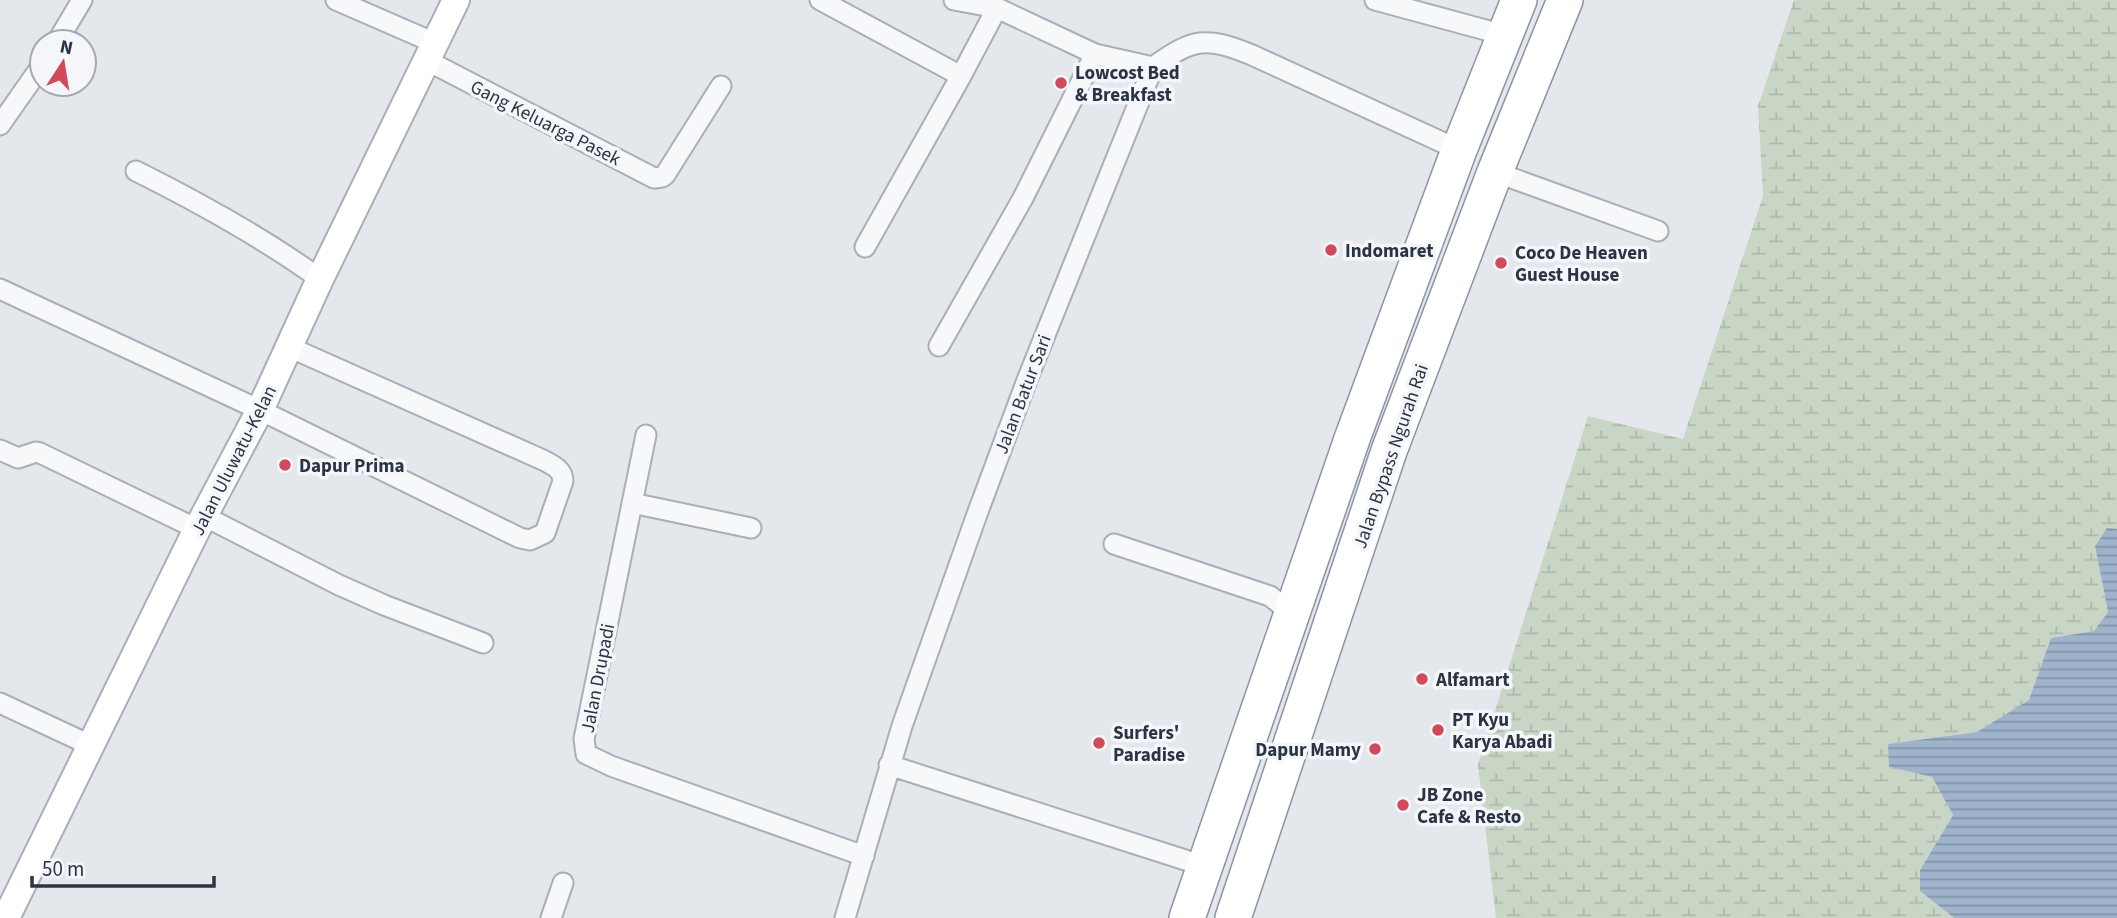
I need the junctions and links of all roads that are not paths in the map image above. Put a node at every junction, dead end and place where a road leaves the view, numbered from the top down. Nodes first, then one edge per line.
1 (82, 0) edge
2 (336, 0) edge
3 (456, 0) edge
4 (820, 0) edge
5 (954, 0) edge
6 (1375, 0) edge
7 (1519, 0) edge
8 (1565, 0) edge
9 (997, 8) junction
10 (65, 28) edge
11 (1504, 35) junction
12 (432, 52) junction
13 (1095, 54) junction
14 (1153, 67) junction
15 (961, 76) junction
16 (28, 85) edge
17 (722, 86) dead end
18 (0, 125) edge
19 (1459, 150) junction
20 (136, 171) dead end
21 (1495, 172) junction
22 (1658, 232) dead end
23 (864, 247) dead end
24 (320, 279) junction
25 (0, 289) edge
26 (939, 346) dead end
27 (289, 347) junction
28 (260, 410) junction
29 (646, 435) dead end
30 (0, 450) edge
31 (632, 503) junction
32 (200, 523) junction
33 (751, 528) dead end
34 (1114, 544) dead end
35 (1291, 613) junction
36 (483, 643) dead end
37 (0, 703) edge
38 (92, 746) junction
39 (889, 765) junction
40 (864, 856) junction
41 (1204, 866) junction
42 (563, 883) dead end
43 (6, 918) edge
44 (551, 918) edge
45 (845, 918) edge
46 (1187, 918) edge
47 (1233, 918) edge

1 - 10 street
2 - 12 street, Gang Keluarga Pasek
3 - 12 street, Jalan Uluwatu-Kelan
4 - 15 street
5 - 9 street
6 - 11 street
7 - 11 highway, Jalan Bypass Ngurah Rai
8 - 21 highway, Jalan Bypass Ngurah Rai
9 - 13 street
9 - 15 street
11 - 19 highway, Jalan Bypass Ngurah Rai
12 - 17 street, Gang Keluarga Pasek
12 - 24 street, Jalan Uluwatu-Kelan
13 - 14 street
13 - 26 street
14 - 19 street
14 - 39 street, Jalan Batur Sari
15 - 23 street
16 - 18 street
19 - 35 highway, Jalan Bypass Ngurah Rai
20 - 24 street
21 - 22 street
21 - 47 highway, Jalan Bypass Ngurah Rai
24 - 27 street, Jalan Uluwatu-Kelan
25 - 28 street
27 - 28 street, Jalan Uluwatu-Kelan
27 - 28 street
28 - 32 street, Jalan Uluwatu-Kelan
29 - 31 street, Jalan Drupadi
30 - 32 street
31 - 33 street
31 - 40 street, Jalan Drupadi
32 - 36 street
32 - 38 street, Jalan Uluwatu-Kelan
34 - 35 street
35 - 41 highway, Jalan Bypass Ngurah Rai
37 - 38 street
38 - 43 street, Jalan Uluwatu-Kelan
39 - 40 street
39 - 41 street
40 - 45 street
41 - 46 highway, Jalan Bypass Ngurah Rai
42 - 44 street

